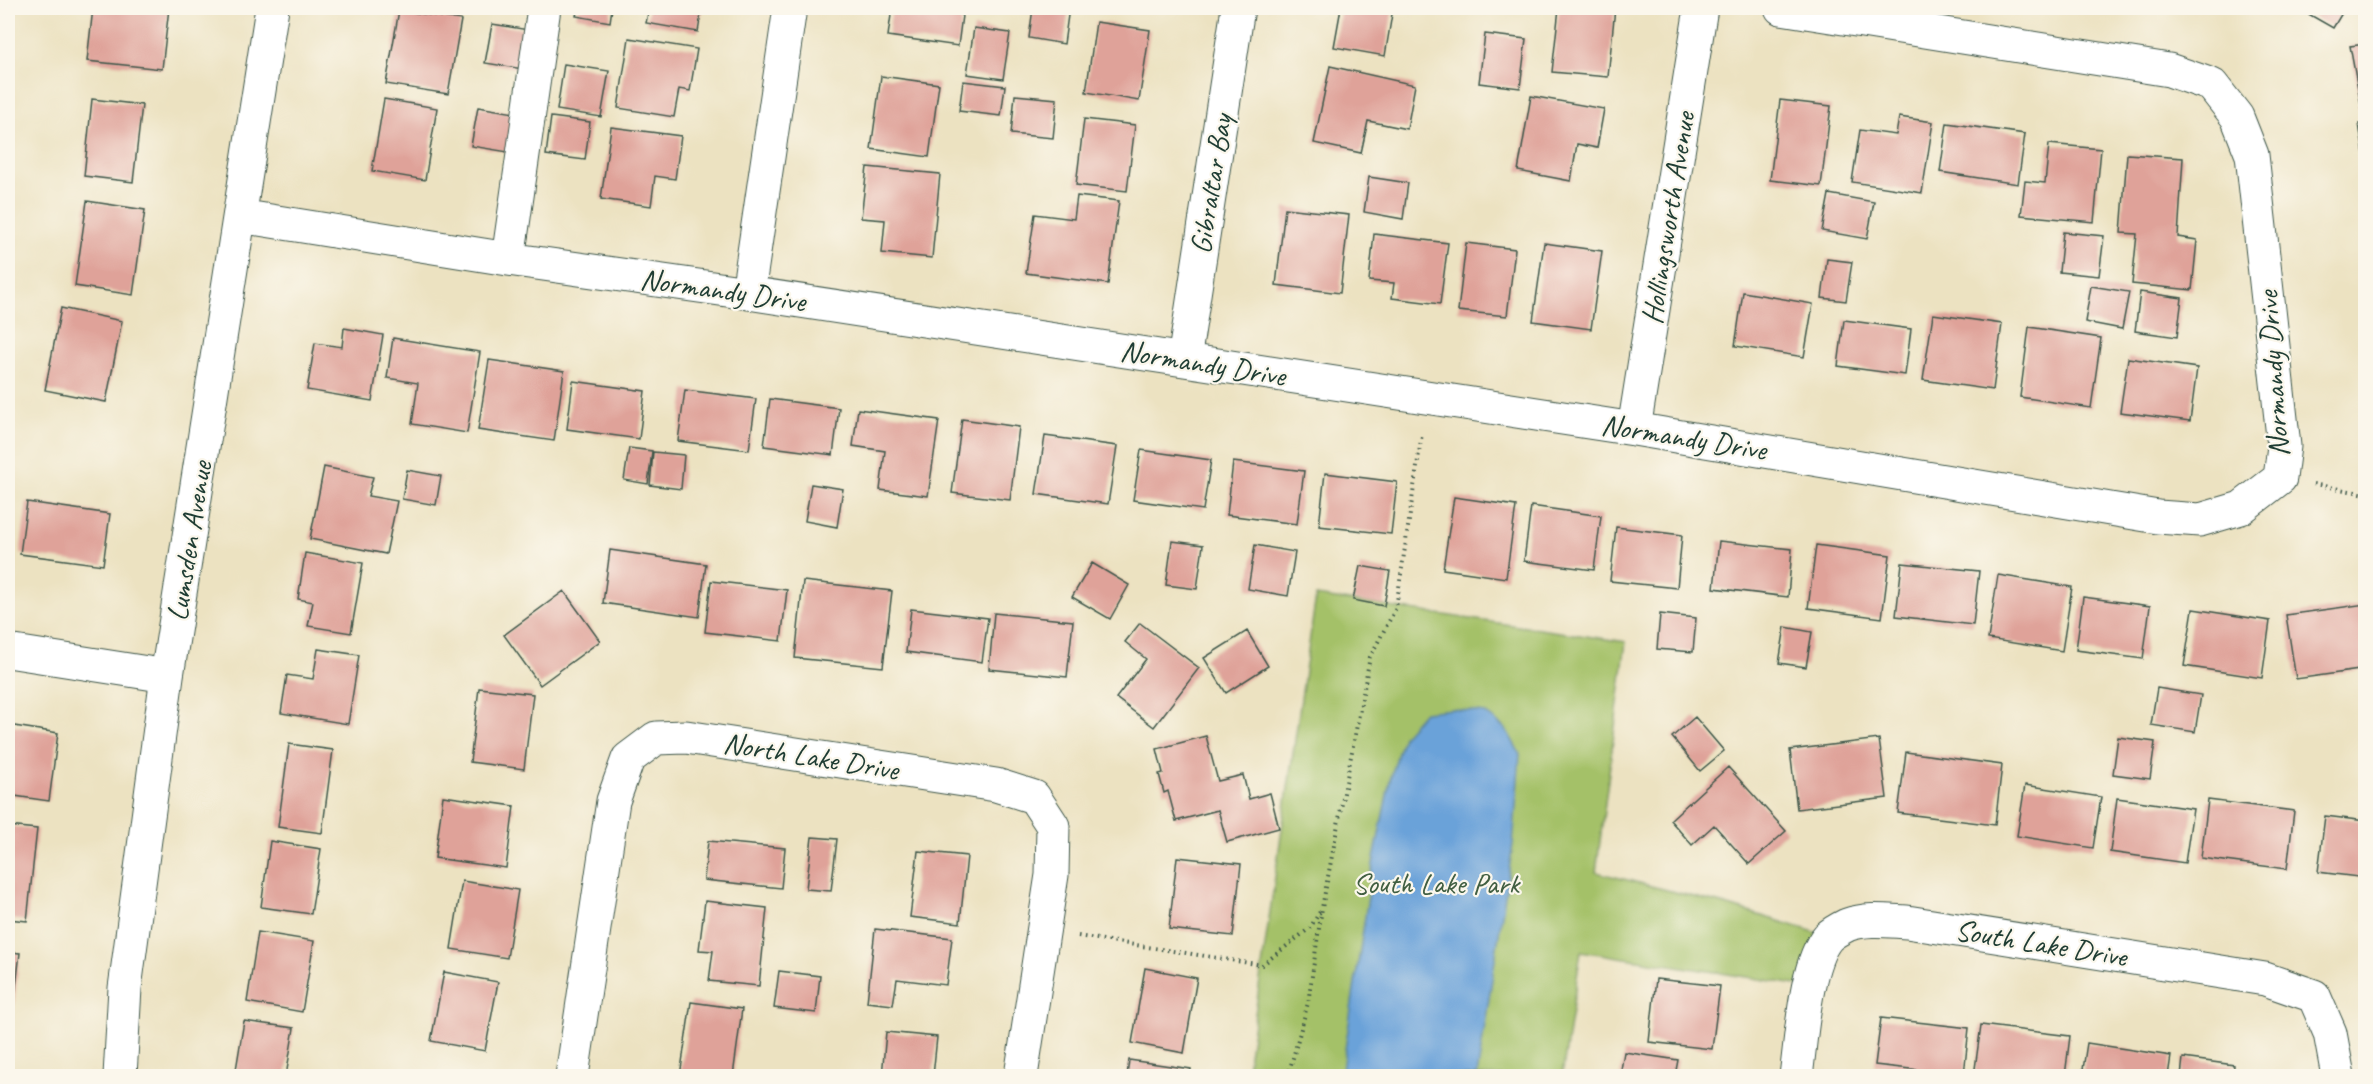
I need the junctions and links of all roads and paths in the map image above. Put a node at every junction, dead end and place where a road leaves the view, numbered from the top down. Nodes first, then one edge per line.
1 (272, 8) edge
2 (544, 8) edge
3 (790, 8) edge
4 (1238, 8) edge
5 (1701, 8) edge
6 (1781, 8) edge
7 (240, 216) junction
8 (508, 259) junction
9 (747, 294) junction
10 (1184, 360) junction
11 (1427, 397) junction
12 (1634, 429) junction
13 (2280, 478) junction
14 (2366, 494) edge
15 (8, 651) edge
16 (167, 676) junction
17 (1322, 908) junction
18 (1044, 931) junction
19 (120, 1077) edge
20 (572, 1077) edge
21 (1022, 1077) edge
22 (1288, 1077) edge
23 (1796, 1077) edge
24 (2338, 1077) edge

1 - 7 street, Lumsden Avenue
2 - 8 street
3 - 9 street
4 - 10 street, Gibraltar Bay
5 - 12 street, Hollingsworth Avenue
6 - 13 street, Normandy Drive
7 - 8 street, Normandy Drive
7 - 16 street, Lumsden Avenue
8 - 9 street, Normandy Drive
9 - 10 street, Normandy Drive
10 - 11 street, Normandy Drive
11 - 12 street, Normandy Drive
11 - 17 path
12 - 13 street, Normandy Drive
13 - 14 path
15 - 16 street
16 - 19 street, Lumsden Avenue
17 - 18 path
17 - 22 path
18 - 20 street, North Lake Drive
18 - 21 street, North Lake Drive
23 - 24 street, South Lake Drive

